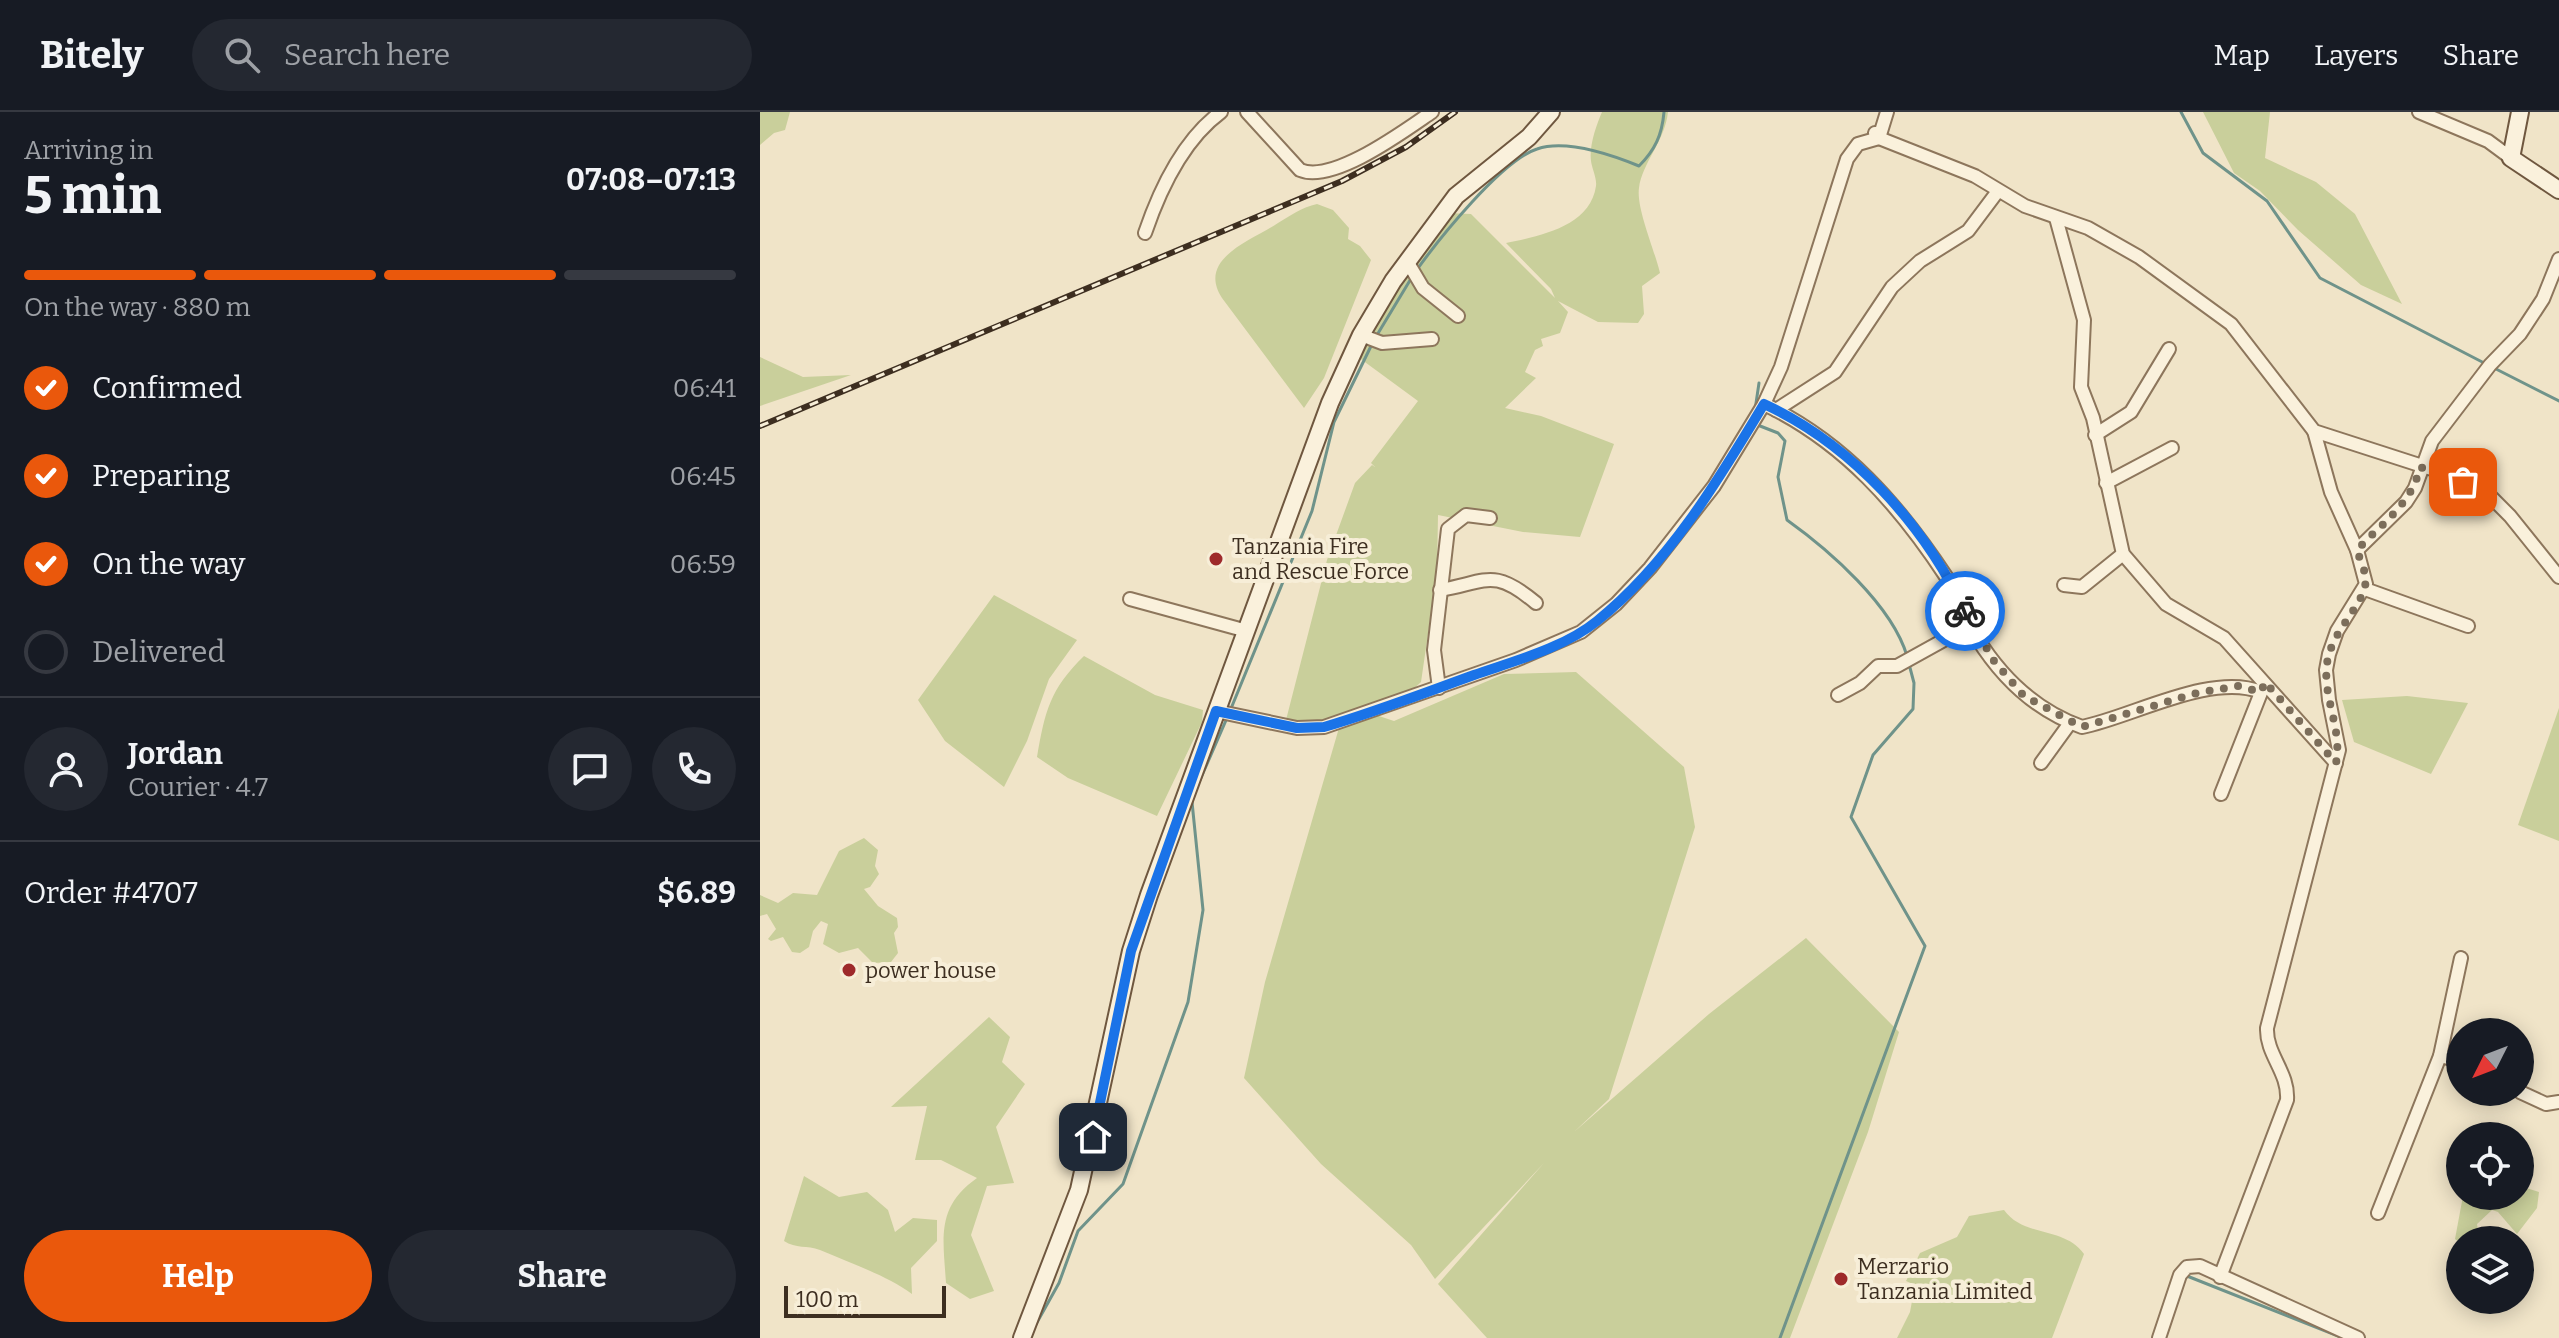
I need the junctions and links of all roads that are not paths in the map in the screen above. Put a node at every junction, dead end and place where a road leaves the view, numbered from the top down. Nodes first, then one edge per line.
1 (1221, 112) edge
2 (1247, 112) edge
3 (1432, 112) edge
4 (1551, 112) edge
5 (1887, 112) edge
6 (2419, 112) edge
7 (2458, 112) edge
8 (2520, 112) edge
9 (2464, 130) junction
10 (1877, 136) junction
11 (2511, 158) junction
12 (2559, 190) edge
13 (1998, 191) junction
14 (2056, 218) junction
15 (1145, 233) dead end
16 (2559, 259) edge
17 (1407, 261) junction
18 (1458, 316) dead end
19 (1361, 335) junction
20 (1432, 339) dead end
21 (2169, 349) dead end
22 (1770, 407) junction
23 (2314, 431) junction
24 (2095, 435) junction
25 (2172, 448) dead end
26 (2420, 467) junction
27 (2106, 483) junction
28 (1490, 518) dead end
29 (2357, 550) junction
30 (2123, 554) junction
31 (2559, 577) edge
32 (2064, 585) dead end
33 (2365, 589) junction
34 (1440, 590) junction
35 (1130, 599) dead end
36 (1536, 603) dead end
37 (1971, 625) junction
38 (2468, 626) dead end
39 (1247, 631) junction
40 (2263, 687) junction
41 (1439, 688) junction
42 (1838, 695) dead end
43 (1216, 711) junction
44 (2070, 723) junction
45 (2041, 763) dead end
46 (2336, 763) junction
47 (2221, 794) dead end
48 (2461, 958) dead end
49 (2440, 1056) junction
50 (2446, 1058) edge
51 (2534, 1098) edge
52 (2559, 1102) edge
53 (2378, 1213) dead end
54 (2220, 1277) junction
55 (1022, 1338) edge
56 (2159, 1338) edge
57 (2358, 1338) edge

1 - 15 street
2 - 3 street
4 - 17 street
5 - 10 street
6 - 9 street
7 - 9 street
8 - 11 street
9 - 11 street
10 - 13 street
10 - 22 street
11 - 12 street
13 - 14 street
13 - 22 street
14 - 23 street
14 - 24 street
16 - 26 street
17 - 18 street
17 - 19 street
19 - 20 street
19 - 39 street
21 - 24 street
22 - 37 street
22 - 41 street
23 - 26 street
23 - 29 street
24 - 27 street
25 - 27 street
26 - 29 street
26 - 31 street
27 - 30 street
28 - 34 street
29 - 33 street
30 - 32 street
30 - 40 street
33 - 38 street
33 - 46 street
34 - 36 street
34 - 41 street
35 - 39 street
37 - 42 street
37 - 44 street
39 - 43 street
40 - 44 street
40 - 46 street
40 - 47 street
41 - 43 street
43 - 55 street
44 - 45 street
46 - 54 street
48 - 49 street
49 - 50 street
49 - 53 street
51 - 52 street
54 - 56 street
54 - 57 street

